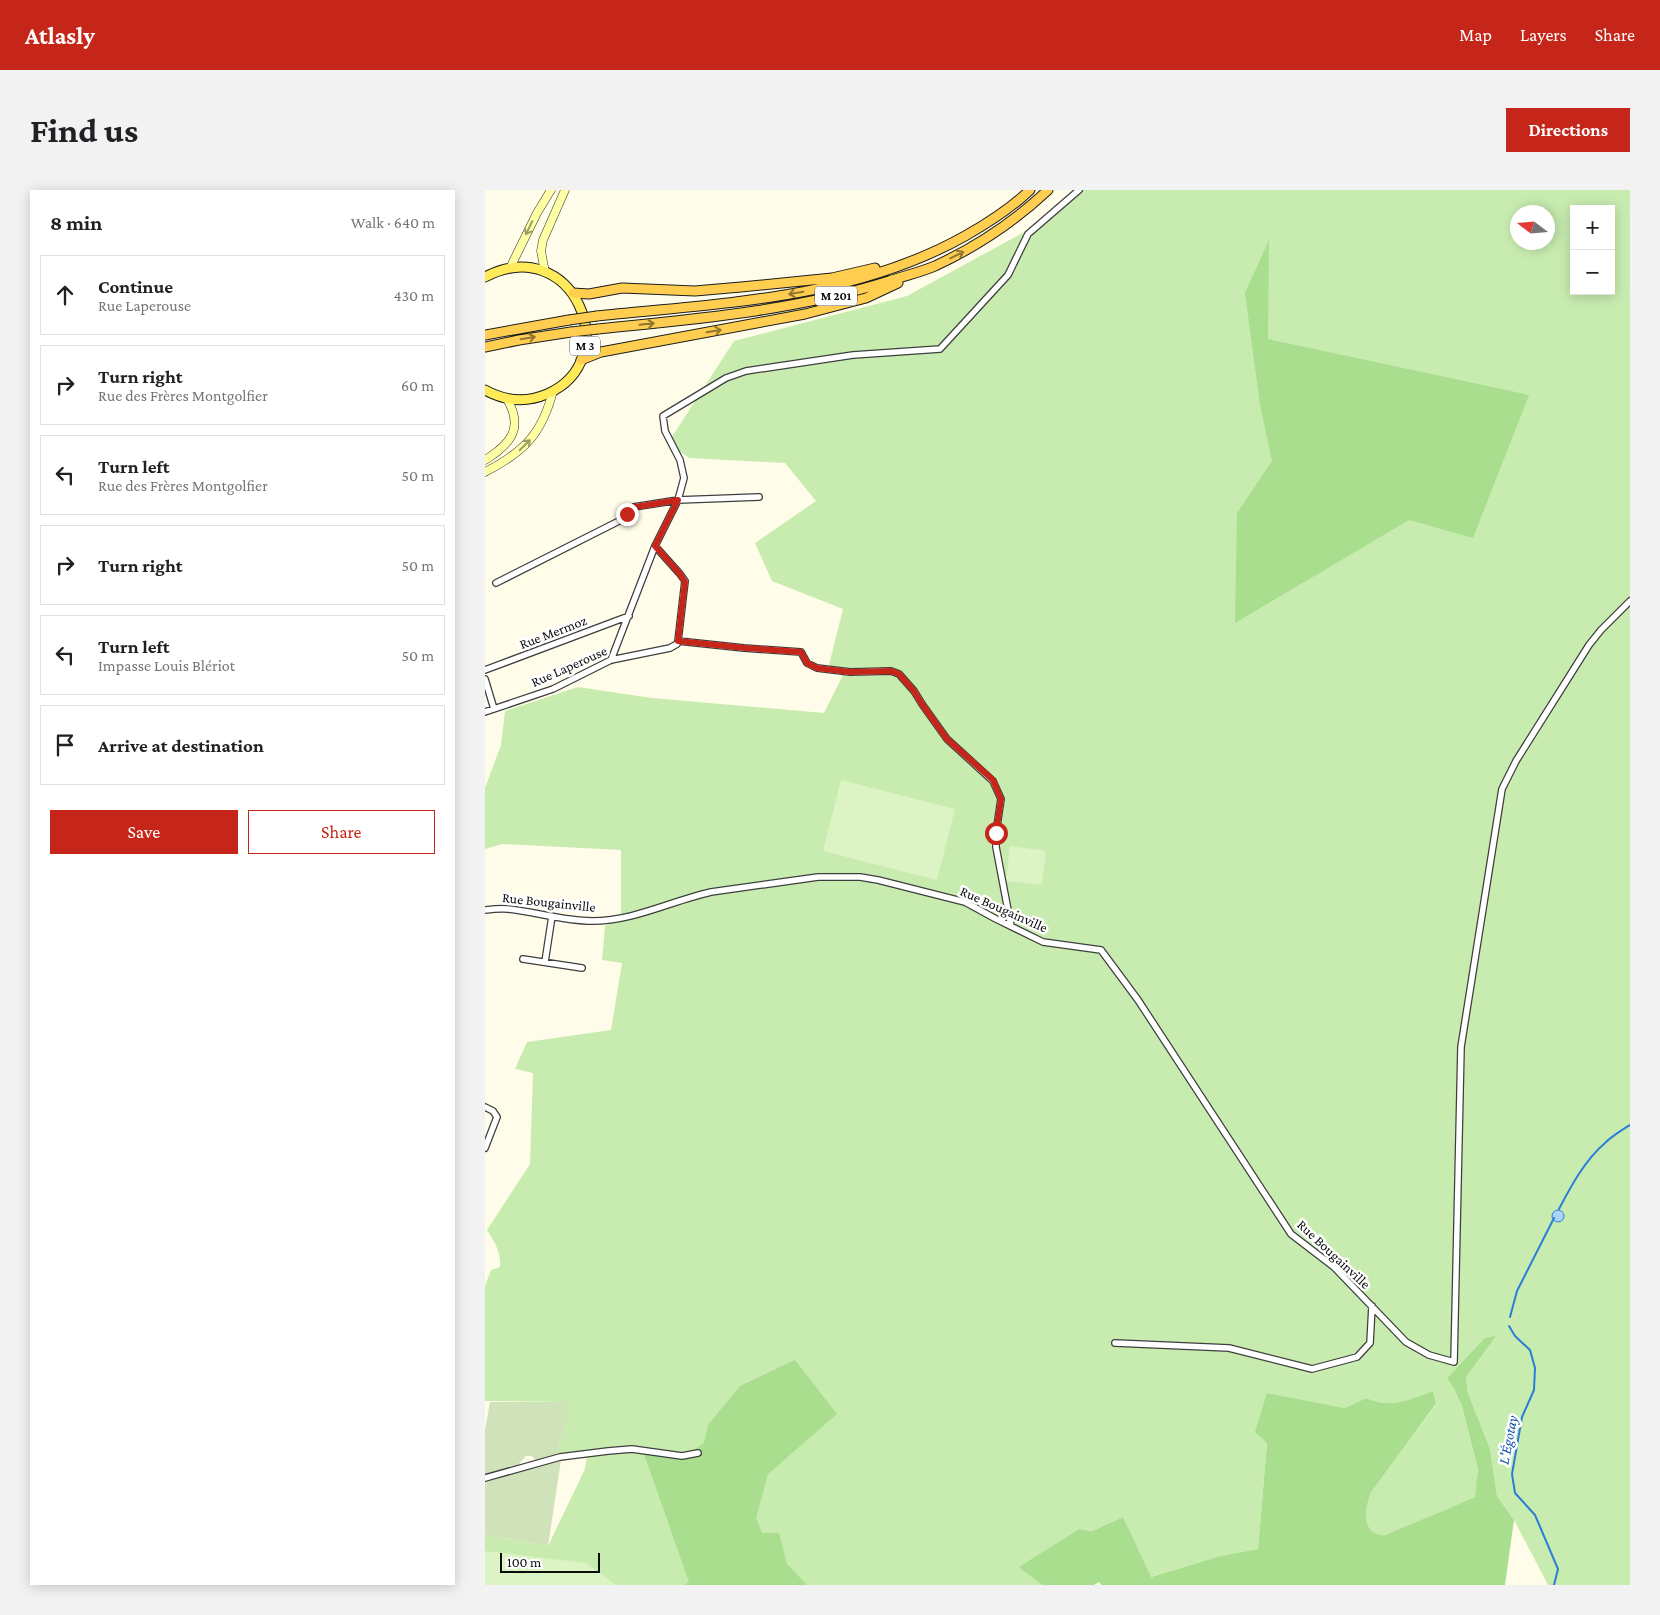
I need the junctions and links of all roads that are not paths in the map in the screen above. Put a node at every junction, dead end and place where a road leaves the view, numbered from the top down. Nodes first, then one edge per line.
1 (551, 190) edge
2 (565, 190) edge
3 (1030, 190) edge
4 (1048, 190) edge
5 (1079, 190) edge
6 (975, 230) junction
7 (934, 266) junction
8 (509, 268) junction
9 (545, 272) junction
10 (485, 277) edge
11 (573, 293) junction
12 (485, 335) edge
13 (485, 347) edge
14 (581, 360) junction
15 (485, 390) edge
16 (553, 391) junction
17 (507, 399) junction
18 (485, 460) edge
19 (485, 472) edge
20 (759, 497) dead end
21 (678, 500) junction
22 (655, 546) junction
23 (496, 583) dead end
24 (1630, 601) edge
25 (629, 616) junction
26 (678, 641) junction
27 (611, 660) junction
28 (485, 670) edge
29 (485, 679) edge
30 (494, 709) junction
31 (485, 712) edge
32 (485, 910) edge
33 (552, 916) junction
34 (1011, 926) junction
35 (523, 959) dead end
36 (545, 962) junction
37 (582, 968) dead end
38 (485, 1107) edge
39 (485, 1148) edge
40 (1371, 1306) junction
41 (1115, 1343) dead end
42 (698, 1453) dead end
43 (485, 1478) edge

1 -> 8 main road
2 - 9 main road
3 - 6 highway, M 201
7 -> 4 highway, M 201
5 - 21 street
6 - 11 highway
6 -> 12 highway, M 201, bridge
13 -> 7 highway, M 201, bridge
14 -> 7 highway
8 - 9 main road, M 3
8 - 10 main road, M 3
9 - 11 main road, M 3
11 - 14 main road, M 3
14 - 16 main road, M 3
15 - 17 main road, M 3
16 - 17 main road, M 3
19 -> 16 main road
17 - 18 main road
20 - 21 street
21 - 22 street
21 - 23 street
22 - 25 street
22 - 26 street
24 - 40 street, Rue Bougainville
25 - 27 street
25 - 28 street, Rue Mermoz
26 - 27 street, Rue Laperouse
26 - 34 street
27 - 30 street, Rue Laperouse
29 - 30 street
30 - 31 street, Rue Laperouse
32 - 33 street, Rue Bougainville
33 - 34 street, Rue Bougainville
33 - 36 street
34 - 40 street, Rue Bougainville
35 - 36 street
36 - 37 street
38 - 39 street
40 - 41 street
42 - 43 street

